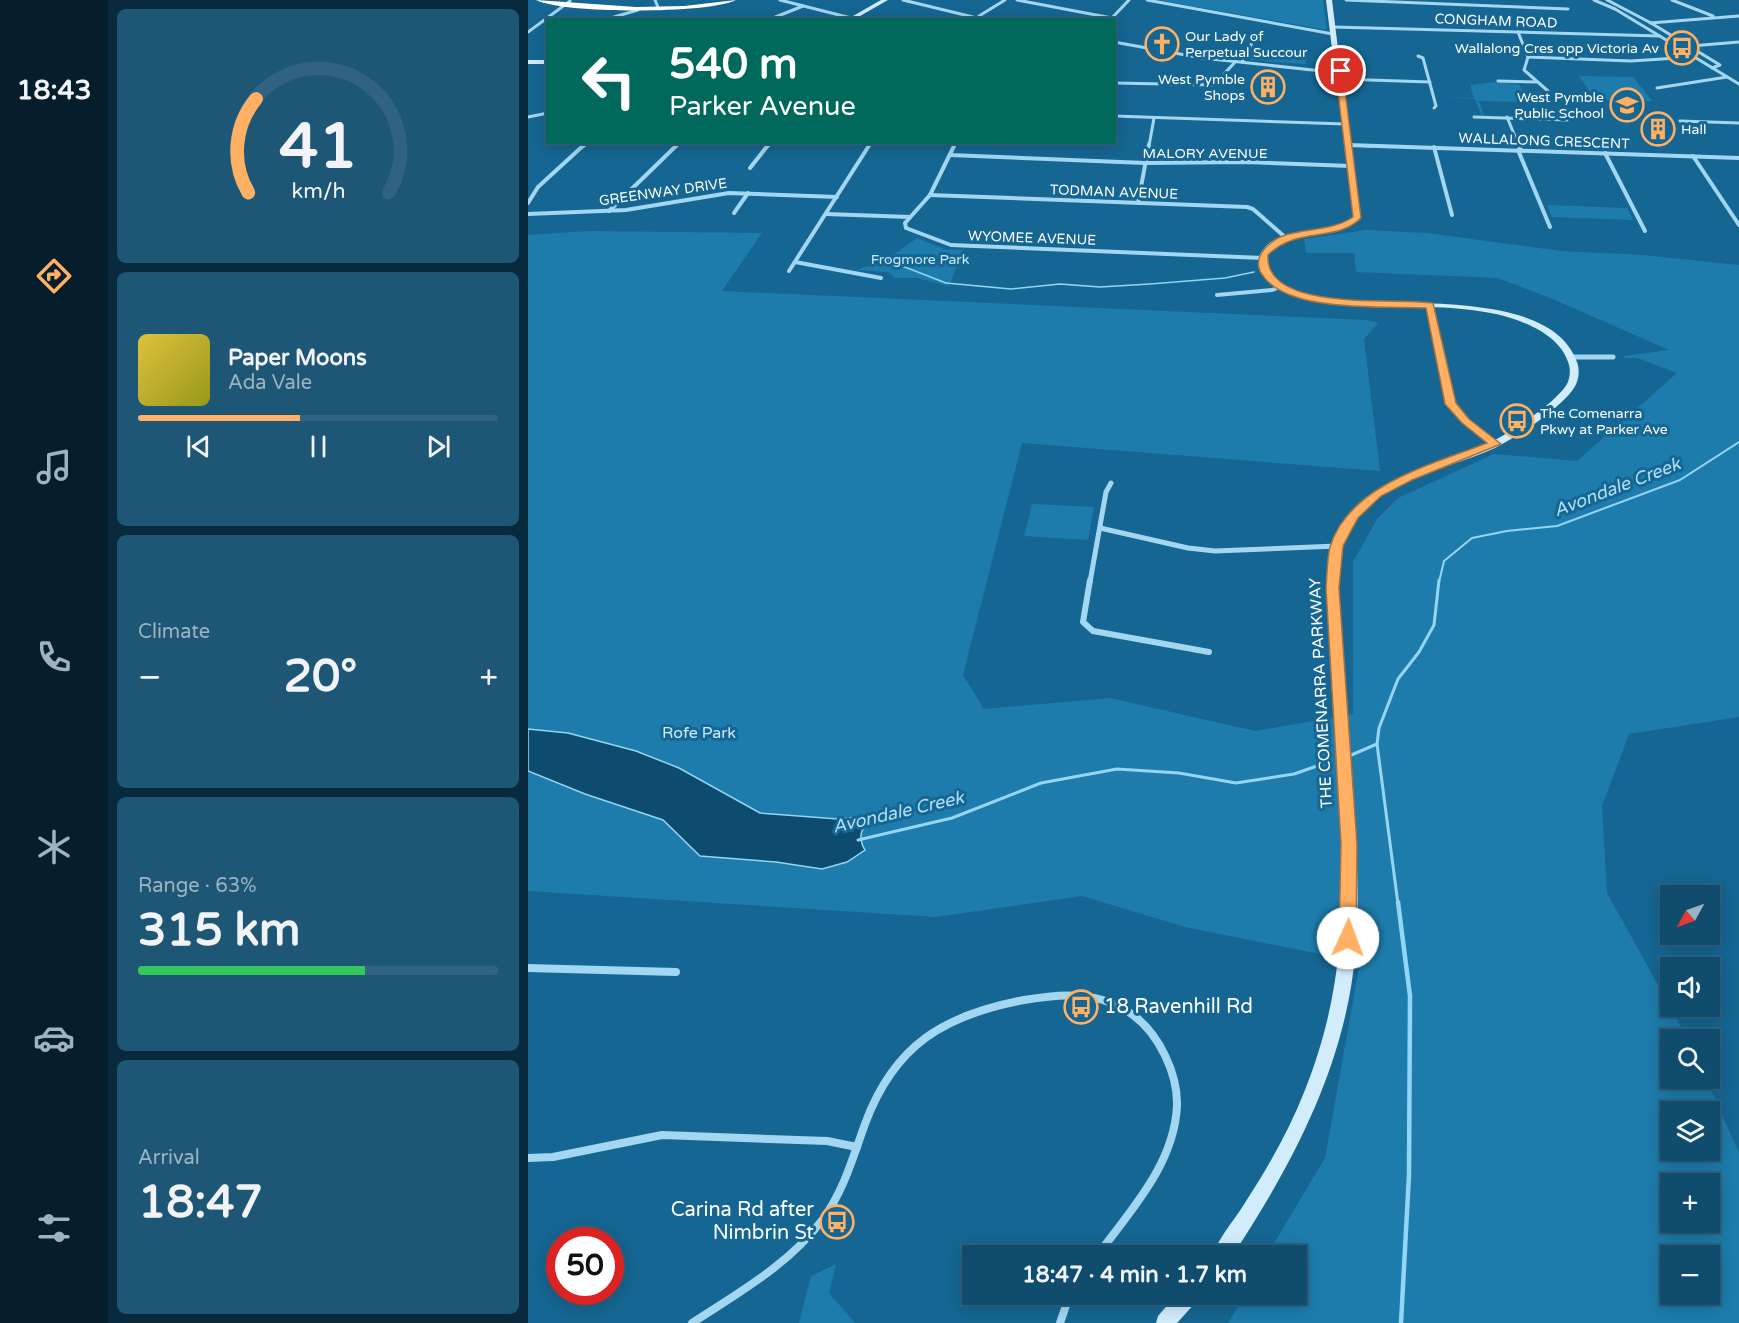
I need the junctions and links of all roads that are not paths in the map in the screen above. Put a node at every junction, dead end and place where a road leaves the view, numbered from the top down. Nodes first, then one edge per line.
1 (539, 0) edge
2 (655, 0) edge
3 (722, 0) edge
4 (733, 0) edge
5 (780, 0) edge
6 (885, 0) edge
7 (903, 0) edge
8 (1005, 0) edge
9 (1017, 0) edge
10 (1129, 0) edge
11 (1147, 0) edge
12 (1329, 0) edge
13 (1346, 0) edge
14 (1594, 0) edge
15 (1607, 0) edge
16 (1672, 0) edge
17 (565, 2) edge
18 (803, 6) junction
19 (658, 7) junction
20 (1568, 9) dead end
21 (620, 10) junction
22 (638, 10) junction
23 (1739, 16) edge
24 (980, 17) edge
25 (613, 18) edge
26 (773, 18) edge
27 (846, 18) edge
28 (852, 18) edge
29 (973, 18) edge
30 (1106, 18) edge
31 (1112, 18) edge
32 (1716, 18) junction
33 (1640, 23) junction
34 (1651, 23) junction
35 (1333, 27) junction
36 (528, 32) edge
37 (1518, 32) junction
38 (1333, 34) junction
39 (1660, 36) junction
40 (1255, 37) dead end
41 (1116, 42) edge
42 (1739, 42) edge
43 (1690, 46) junction
44 (1418, 56) dead end
45 (1528, 57) junction
46 (1694, 57) junction
47 (1236, 61) junction
48 (528, 62) edge
49 (546, 62) edge
50 (1242, 62) junction
51 (1712, 68) junction
52 (1336, 72) junction
53 (1727, 77) junction
54 (1498, 81) dead end
55 (1430, 82) junction
56 (1538, 82) junction
57 (1116, 83) edge
58 (1739, 84) edge
59 (1657, 88) dead end
60 (1548, 91) dead end
61 (1434, 108) dead end
62 (546, 114) edge
63 (1116, 117) edge
64 (1474, 117) dead end
65 (1507, 117) junction
66 (529, 118) edge
67 (1154, 118) junction
68 (1567, 120) dead end
69 (1680, 121) dead end
70 (1739, 123) edge
71 (1345, 124) junction
72 (586, 144) edge
73 (678, 144) edge
74 (769, 144) edge
75 (870, 144) edge
76 (955, 144) edge
77 (1348, 145) junction
78 (1434, 147) junction
79 (1520, 150) junction
80 (1605, 153) junction
81 (950, 155) junction
82 (1693, 156) junction
83 (1739, 158) edge
84 (1145, 163) junction
85 (1351, 166) junction
86 (750, 168) dead end
87 (748, 193) junction
88 (930, 195) junction
89 (837, 197) junction
90 (528, 203) edge
91 (1137, 203) junction
92 (608, 211) junction
93 (734, 213) dead end
94 (528, 214) edge
95 (826, 214) junction
96 (1452, 214) dead end
97 (909, 217) junction
98 (1739, 225) edge
99 (1550, 227) dead end
100 (1645, 231) dead end
101 (1286, 238) junction
102 (1263, 258) junction
103 (795, 262) junction
104 (789, 271) dead end
105 (881, 278) dead end
106 (1281, 287) junction
107 (1217, 295) dead end
108 (1430, 305) junction
109 (1571, 357) junction
110 (1613, 357) dead end
111 (1495, 444) junction
112 (1111, 483) dead end
113 (1100, 528) junction
114 (1337, 546) junction
115 (1209, 652) dead end
116 (528, 968) edge
117 (676, 972) dead end
118 (857, 1148) junction
119 (528, 1158) edge
120 (1105, 1245) edge
121 (1229, 1245) edge
122 (1066, 1305) edge
123 (1181, 1305) edge
124 (692, 1323) edge
125 (1060, 1323) edge
126 (1165, 1323) edge

1 - 17 highway
2 - 19 street
3 - 19 highway
4 - 22 highway
5 - 18 street
6 - 28 main road
7 - 29 street
8 - 24 street
9 - 30 street
10 - 31 street
11 - 38 street
12 - 35 main road
13 - 20 street
14 - 33 street
15 - 34 street
16 - 32 street
17 - 19 highway
17 - 21 highway
17 - 36 street
18 - 26 street
18 - 27 street
21 - 22 highway
21 - 25 street
22 - 25 street
23 - 32 street
24 - 29 street
32 - 34 street
33 - 34 street
33 - 39 street
34 - 43 street
35 - 37 street, CONGHAM ROAD
35 - 38 main road
37 - 39 street, CONGHAM ROAD
37 - 45 street
38 - 52 main road
39 - 46 street
40 - 50 street
41 - 47 street
42 - 43 street
43 - 51 street
44 - 55 street
45 - 46 street
45 - 56 street
46 - 51 street
47 - 50 street
47 - 57 street
48 - 49 main road
50 - 52 street
51 - 53 street
52 - 55 street
52 - 71 main road
53 - 58 street
53 - 59 street
54 - 56 street
55 - 61 street
56 - 60 street
62 - 66 street
63 - 67 street
64 - 65 street
65 - 68 street
65 - 79 street
67 - 71 street
67 - 84 street
69 - 70 street
71 - 77 main road
72 - 90 street
73 - 92 street
74 - 86 street
75 - 89 street
76 - 81 street
77 - 78 street, WALLALONG CRESCENT
77 - 85 main road
78 - 79 street, WALLALONG CRESCENT
78 - 96 street
79 - 80 street, WALLALONG CRESCENT
79 - 99 street
80 - 82 street, WALLALONG CRESCENT
80 - 100 street
81 - 84 street, MALORY AVENUE
81 - 88 street
82 - 83 street, WALLALONG CRESCENT
82 - 98 street
84 - 85 street, MALORY AVENUE
84 - 91 street
85 - 101 main road
87 - 89 street, GREENWAY DRIVE
87 - 92 street, GREENWAY DRIVE
87 - 93 street
88 - 91 street, TODMAN AVENUE
88 - 97 street
89 - 95 street
91 - 101 street, TODMAN AVENUE
92 - 94 street, GREENWAY DRIVE
95 - 97 street
95 - 103 street
97 - 102 street, WYOMEE AVENUE
101 - 102 main road
102 - 106 main road
103 - 104 street
103 - 105 street
106 - 107 street
106 - 108 main road
108 - 109 main road
108 - 111 street
109 - 110 street
109 - 111 main road, THE COMENARRA PARKWAY
111 - 114 main road, THE COMENARRA PARKWAY
112 - 113 street
113 - 114 street
113 - 115 street
114 - 121 main road, THE COMENARRA PARKWAY
116 - 117 street
118 - 119 street
118 - 120 street
118 - 124 street
122 - 125 street
123 - 126 main road

